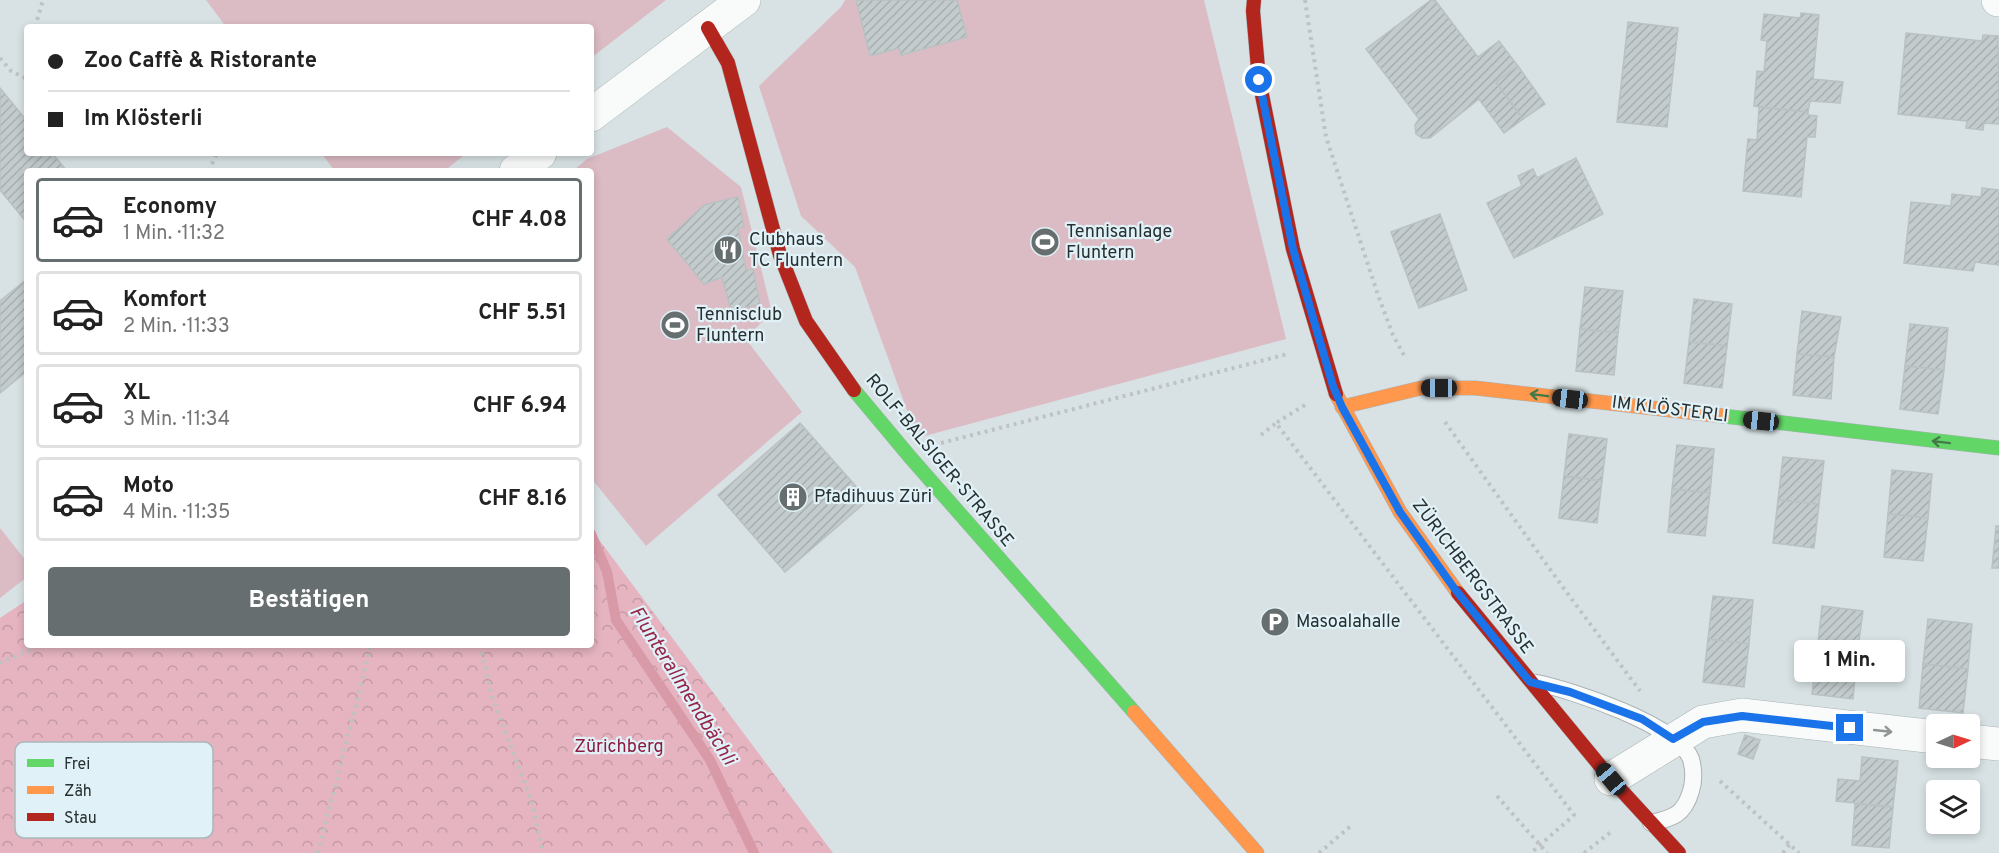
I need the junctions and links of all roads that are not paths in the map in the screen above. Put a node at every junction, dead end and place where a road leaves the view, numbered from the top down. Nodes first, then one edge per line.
1 (744, 0) edge
2 (1254, 0) edge
3 (708, 28) junction
4 (594, 113) edge
5 (536, 156) edge
6 (520, 168) edge
7 (1342, 407) junction
8 (1999, 448) edge
9 (1530, 682) junction
10 (1926, 736) edge
11 (1673, 739) junction
12 (1980, 742) edge
13 (1999, 744) edge
14 (1611, 779) junction
15 (1652, 823) junction
16 (1257, 853) edge
17 (1679, 853) edge

1 - 3 street
2 - 7 street, ZÜRICHBERGSTRASSE
3 - 4 street
3 - 16 street, ROLF-BALSIGER-STRASSE
5 - 6 street
8 -> 7 street, IM KLÖSTERLI
7 - 9 street, ZÜRICHBERGSTRASSE
9 - 11 lane
9 - 14 street, ZÜRICHBERGSTRASSE
11 -> 10 street
11 - 14 street
11 - 15 lane
12 - 13 street
14 - 15 street, ZÜRICHBERGSTRASSE
15 - 17 street, ZÜRICHBERGSTRASSE

